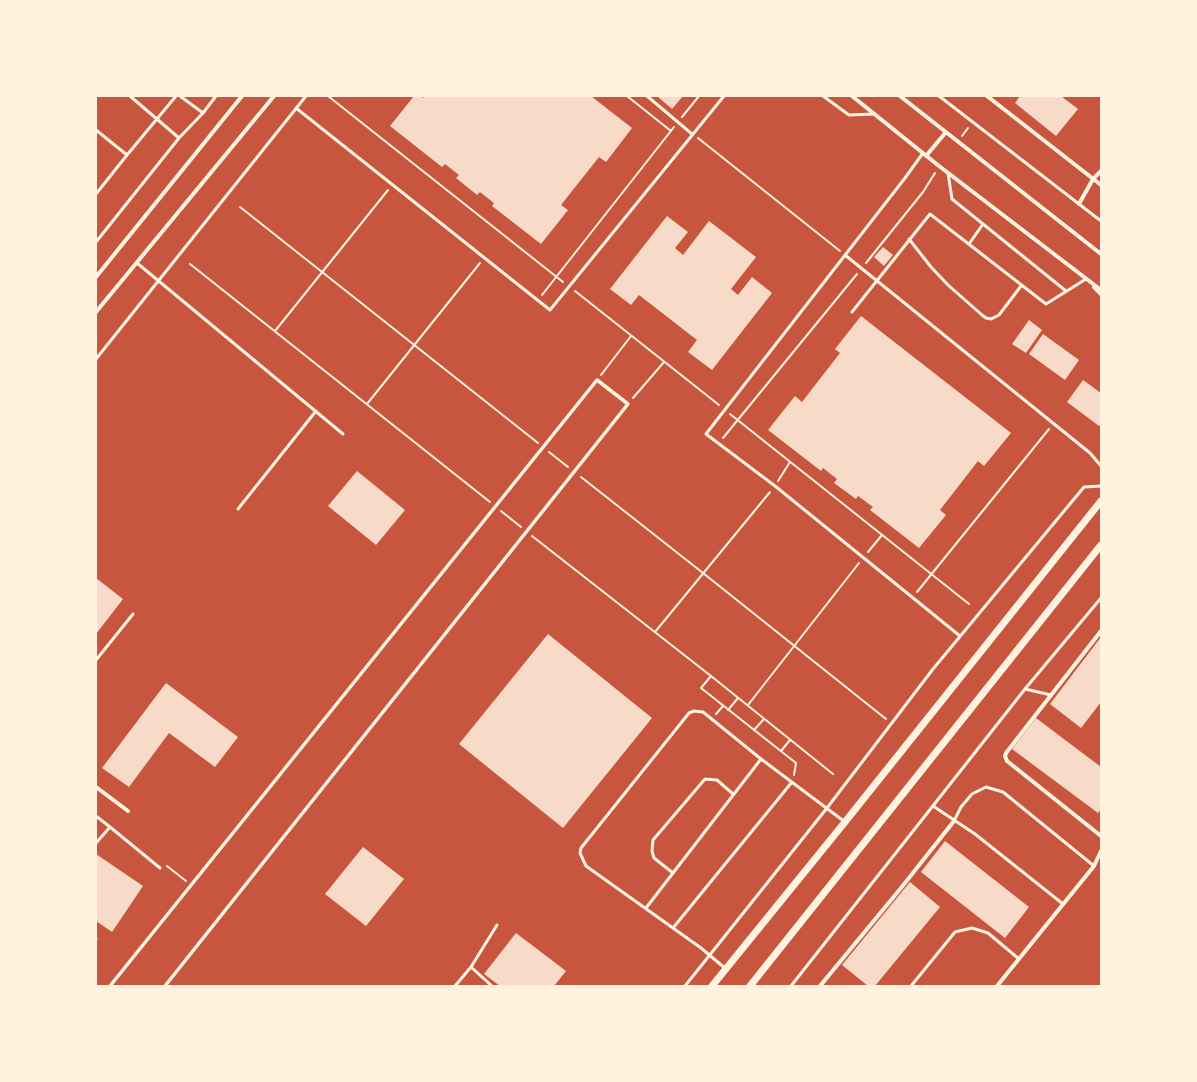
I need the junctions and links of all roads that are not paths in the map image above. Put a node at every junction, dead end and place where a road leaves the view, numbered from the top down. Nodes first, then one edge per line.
1 (130, 96) edge
2 (176, 96) edge
3 (180, 96) edge
4 (216, 96) edge
5 (242, 96) edge
6 (274, 96) edge
7 (306, 96) edge
8 (647, 96) edge
9 (724, 96) edge
10 (823, 96) edge
11 (852, 96) edge
12 (900, 96) edge
13 (939, 96) edge
14 (987, 96) edge
15 (296, 108) junction
16 (203, 113) junction
17 (874, 114) junction
18 (157, 119) junction
19 (96, 130) edge
20 (946, 132) junction
21 (692, 134) junction
22 (179, 138) junction
23 (127, 155) junction
24 (925, 155) junction
25 (1101, 171) edge
26 (948, 173) junction
27 (1093, 179) junction
28 (1101, 186) edge
29 (96, 194) edge
30 (1079, 204) junction
31 (1101, 221) edge
32 (983, 224) junction
33 (909, 239) junction
34 (96, 242) edge
35 (968, 244) junction
36 (845, 254) junction
37 (1101, 254) edge
38 (137, 263) junction
39 (96, 277) edge
40 (1086, 279) junction
41 (158, 281) junction
42 (876, 281) junction
43 (1021, 286) junction
44 (1101, 290) edge
45 (1066, 291) junction
46 (1101, 294) edge
47 (96, 312) edge
48 (852, 312) dead end
49 (96, 359) edge
50 (316, 411) junction
51 (343, 434) dead end
52 (1101, 466) edge
53 (1101, 486) edge
54 (1101, 502) edge
55 (238, 508) dead end
56 (1101, 545) edge
57 (1101, 598) edge
58 (133, 614) dead end
59 (1101, 631) edge
60 (960, 636) junction
61 (96, 660) edge
62 (1025, 689) junction
63 (1051, 695) junction
64 (761, 759) junction
65 (792, 782) junction
66 (96, 786) edge
67 (733, 794) junction
68 (934, 806) junction
69 (827, 808) junction
70 (128, 811) dead end
71 (96, 816) edge
72 (954, 821) junction
73 (845, 822) junction
74 (110, 827) junction
75 (1101, 836) edge
76 (96, 843) edge
77 (1101, 851) edge
78 (1094, 866) junction
79 (160, 868) dead end
80 (673, 872) junction
81 (1063, 904) junction
82 (646, 908) junction
83 (497, 925) dead end
84 (673, 928) junction
85 (710, 955) junction
86 (1019, 959) junction
87 (471, 967) junction
88 (726, 969) junction
89 (110, 986) edge
90 (164, 986) edge
91 (455, 986) edge
92 (492, 986) edge
93 (685, 986) edge
94 (712, 986) edge
95 (750, 986) edge
96 (791, 986) edge
97 (820, 986) edge
98 (911, 986) edge
99 (997, 986) edge

1 - 18 lane
2 - 18 lane
3 - 16 lane
4 - 16 lane
5 - 39 street
6 - 38 street
7 - 15 lane
8 - 21 lane
9 - 21 lane
10 - 17 lane
11 - 17 street
12 - 20 street
13 - 30 lane
14 - 27 street
15 - 21 lane
15 - 41 lane
16 - 22 lane
17 - 24 street
18 - 22 lane
18 - 23 lane
19 - 23 lane
20 - 24 street
20 - 37 street
22 - 34 lane
23 - 29 lane
24 - 26 street
24 - 36 lane
25 - 27 street
26 - 32 lane
26 - 40 street
27 - 28 street
27 - 30 street
30 - 31 lane
32 - 35 lane
32 - 45 lane
33 - 35 lane
33 - 42 lane
33 - 43 lane
35 - 43 lane
36 - 42 lane
36 - 60 lane
38 - 41 lane
38 - 47 street
40 - 44 street
40 - 45 lane
40 - 46 street
41 - 49 lane
41 - 50 lane
42 - 48 lane
42 - 52 lane
43 - 45 lane
50 - 51 lane
50 - 55 lane
53 - 60 lane
54 - 73 street
56 - 95 street
57 - 62 lane
58 - 61 lane
59 - 63 street
60 - 69 lane
62 - 63 lane
62 - 68 lane
63 - 75 street
64 - 65 lane
64 - 67 lane
64 - 82 lane
65 - 69 lane
65 - 84 lane
66 - 70 street
67 - 80 lane
67 - 80 lane
68 - 72 lane
68 - 96 lane
69 - 73 lane
69 - 85 lane
71 - 74 lane
72 - 78 lane
72 - 81 lane
72 - 97 street
73 - 88 street
74 - 76 lane
74 - 79 lane
77 - 78 street
78 - 81 street
80 - 82 lane
81 - 86 street
82 - 84 lane
83 - 87 lane
84 - 85 lane
85 - 88 lane
85 - 93 lane
86 - 98 lane
86 - 99 street
87 - 91 lane
87 - 92 lane
88 - 94 street
89 - 90 street

